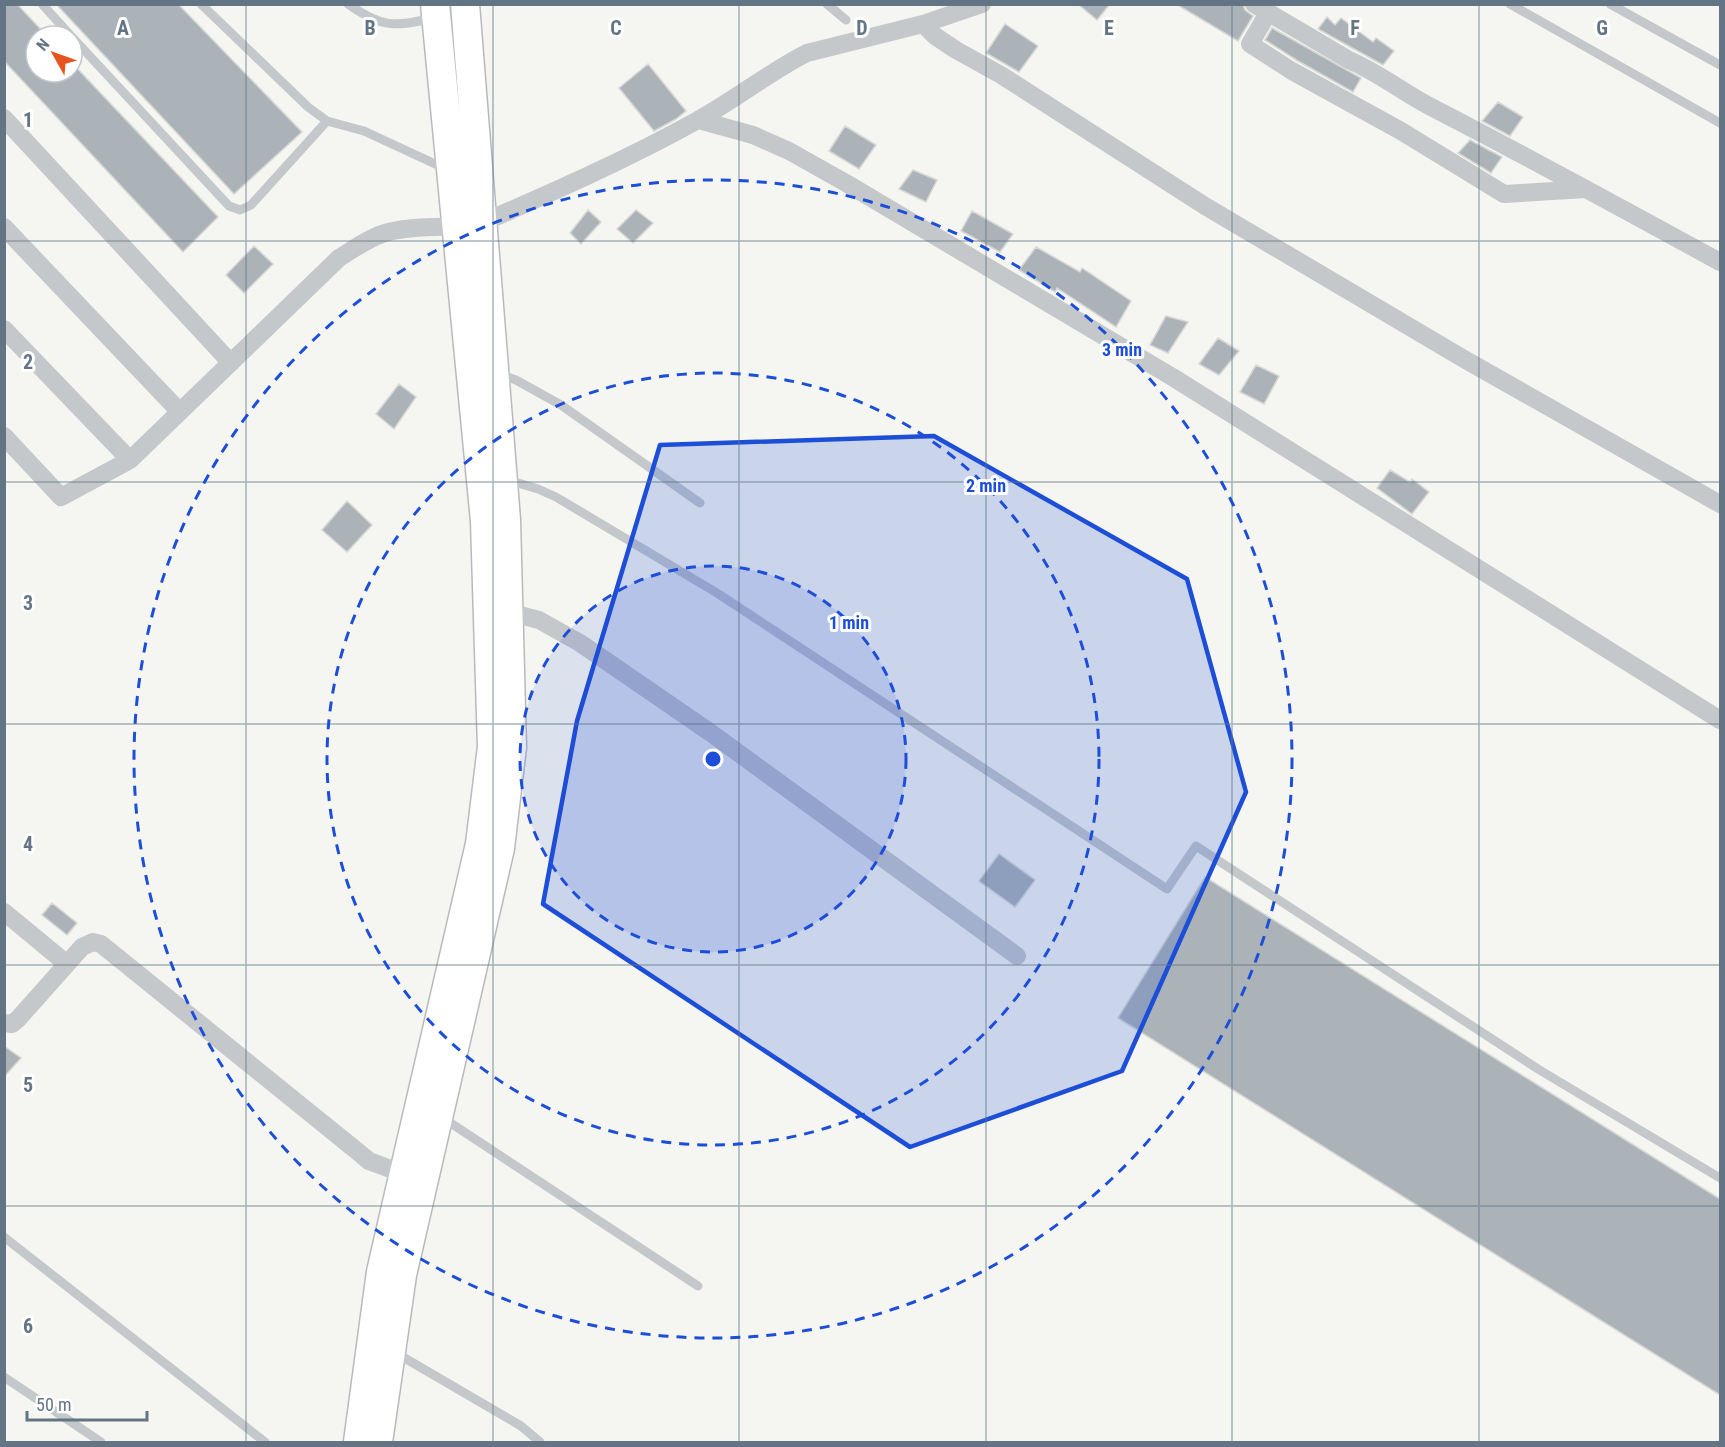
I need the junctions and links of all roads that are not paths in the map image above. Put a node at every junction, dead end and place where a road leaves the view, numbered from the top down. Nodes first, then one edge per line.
1 (42, 4) edge
2 (201, 4) edge
3 (348, 4) edge
4 (465, 4) edge
5 (827, 4) edge
6 (982, 4) edge
7 (1510, 4) edge
8 (1610, 4) edge
9 (1261, 9) edge
10 (436, 11) edge
11 (846, 20) dead end
12 (60, 24) edge
13 (923, 24) junction
14 (84, 50) edge
15 (1720, 65) edge
16 (4, 118) edge
17 (699, 120) junction
18 (327, 121) junction
19 (1720, 123) edge
20 (452, 171) junction
21 (1586, 189) junction
22 (470, 225) junction
23 (4, 227) edge
24 (1720, 262) edge
25 (4, 329) edge
26 (231, 363) junction
27 (494, 372) junction
28 (180, 412) junction
29 (4, 436) edge
30 (130, 460) junction
31 (502, 479) junction
32 (700, 503) dead end
33 (1720, 504) edge
34 (508, 612) junction
35 (1720, 720) edge
36 (4, 912) edge
37 (1017, 956) dead end
38 (67, 964) junction
39 (4, 1023) edge
40 (438, 1115) junction
41 (404, 1174) junction
42 (1720, 1178) edge
43 (4, 1238) edge
44 (698, 1286) dead end
45 (391, 1351) junction
46 (4, 1377) edge
47 (376, 1439) edge
48 (102, 1443) edge
49 (265, 1443) edge
50 (540, 1443) edge

1 - 12 lane
2 - 18 lane
3 - 10 lane
4 - 22 highway
5 - 11 lane
6 - 13 street
7 - 19 lane
8 - 15 lane
9 - 21 street
9 - 21 street
10 - 20 highway
13 - 17 street
13 - 33 street
14 - 18 lane
16 - 26 street
17 - 22 street
17 - 35 street
18 - 20 lane
20 - 22 highway
21 - 24 street
22 - 26 street
22 - 27 highway
22 - 41 highway
23 - 28 street
25 - 30 street
26 - 28 street
27 - 31 highway
27 - 32 lane
28 - 30 street
29 - 30 street
31 - 34 highway
31 - 42 lane
34 - 37 street
34 - 40 highway
36 - 38 street
38 - 39 street
38 - 41 street
40 - 44 lane
40 - 45 highway
41 - 47 highway
43 - 49 lane
45 - 47 highway
45 - 50 lane
46 - 48 lane

